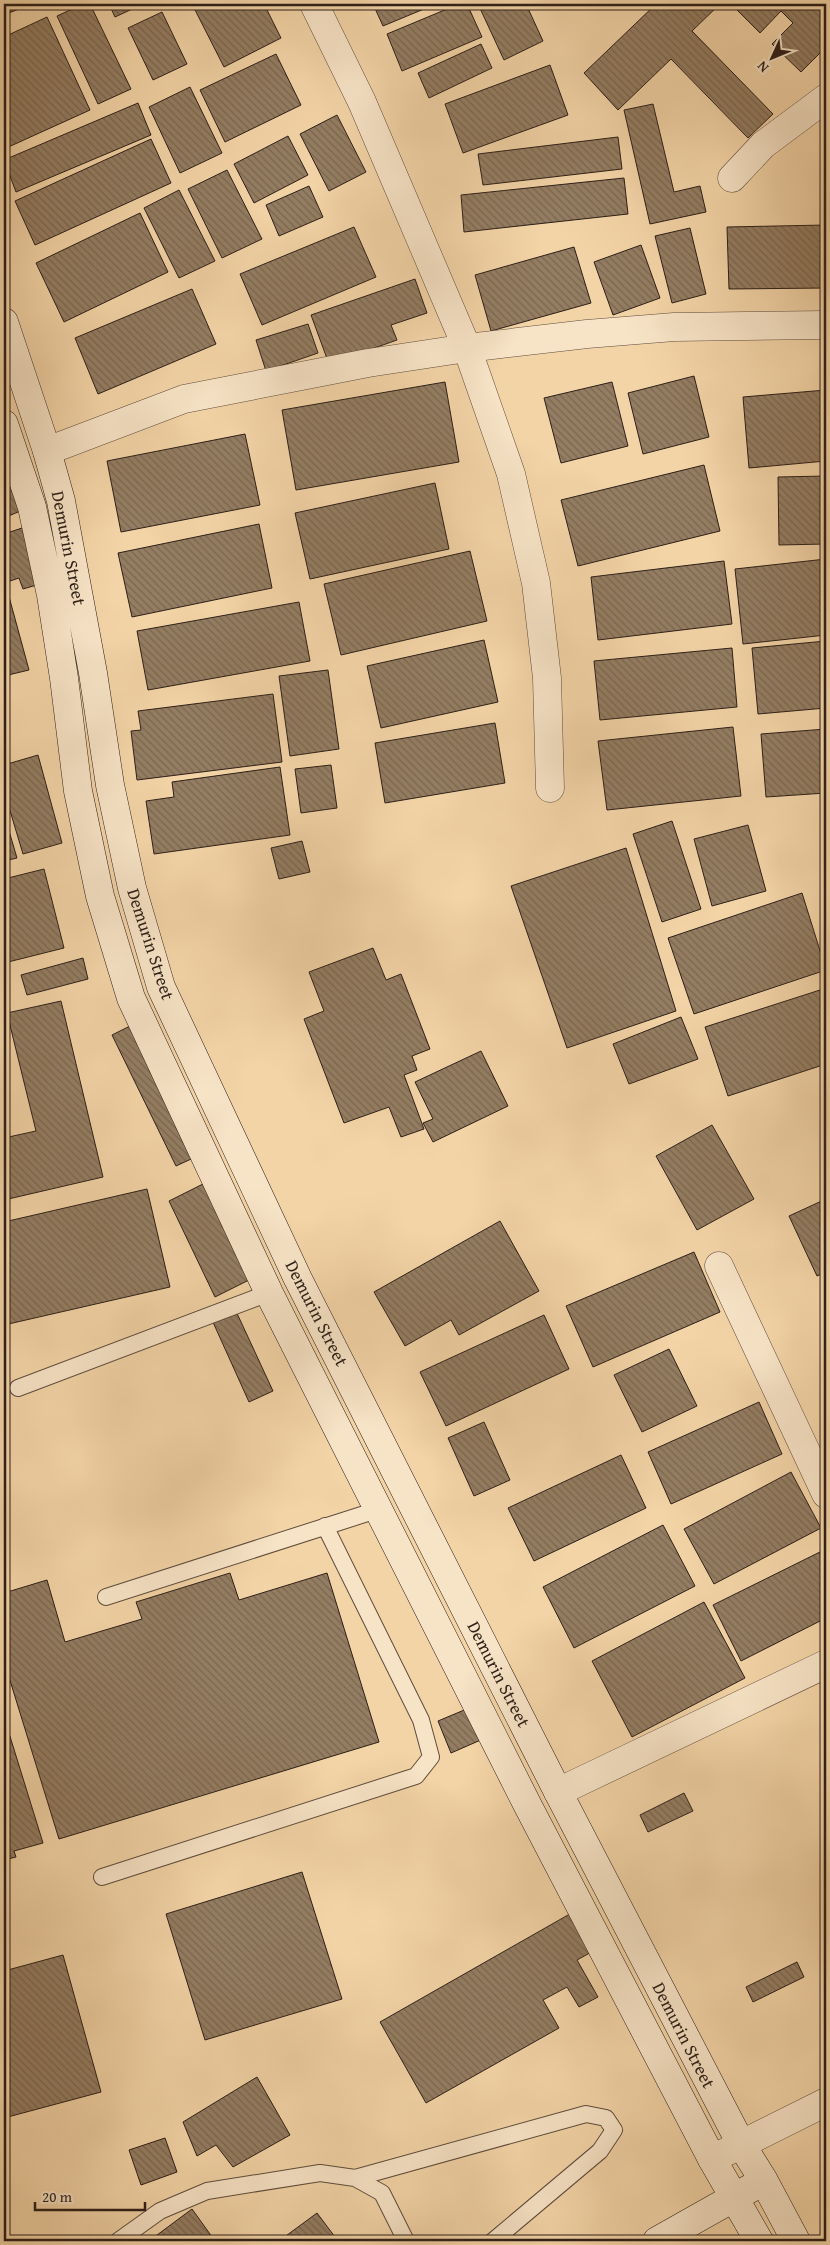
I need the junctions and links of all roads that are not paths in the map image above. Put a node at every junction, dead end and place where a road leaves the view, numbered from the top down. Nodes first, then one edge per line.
1 (314, 4) edge
2 (826, 98) edge
3 (732, 178) dead end
4 (4, 322) edge
5 (826, 325) edge
6 (467, 348) junction
7 (4, 424) edge
8 (47, 450) junction
9 (550, 788) dead end
10 (719, 1266) dead end
11 (269, 1293) junction
12 (18, 1388) dead end
13 (826, 1494) edge
14 (380, 1509) junction
15 (325, 1526) junction
16 (106, 1597) dead end
17 (826, 1664) edge
18 (558, 1792) junction
19 (102, 1877) dead end
20 (826, 2102) edge
21 (741, 2144) junction
22 (712, 2159) junction
23 (355, 2178) junction
24 (764, 2181) junction
25 (736, 2197) junction
26 (118, 2241) edge
27 (406, 2241) edge
28 (492, 2241) edge
29 (658, 2241) edge
30 (759, 2241) edge
31 (796, 2241) edge

1 - 6 street
2 - 3 street
4 - 8 street, Demurin Street
5 - 6 street
6 - 8 street
6 - 9 street
7 - 11 street, Demurin Street
8 - 18 street, Demurin Street
10 - 13 street
11 - 12 lane
11 - 14 street, Demurin Street
14 - 15 lane
14 - 22 street, Demurin Street
15 - 16 lane
15 - 19 lane
17 - 18 street
18 - 21 street, Demurin Street
20 - 21 street
21 - 22 street
21 - 24 street, Demurin Street
22 - 25 street, Demurin Street
23 - 26 lane
23 - 27 lane
23 - 28 lane
24 - 25 street
24 - 31 street, Demurin Street
25 - 29 street
25 - 30 street, Demurin Street

